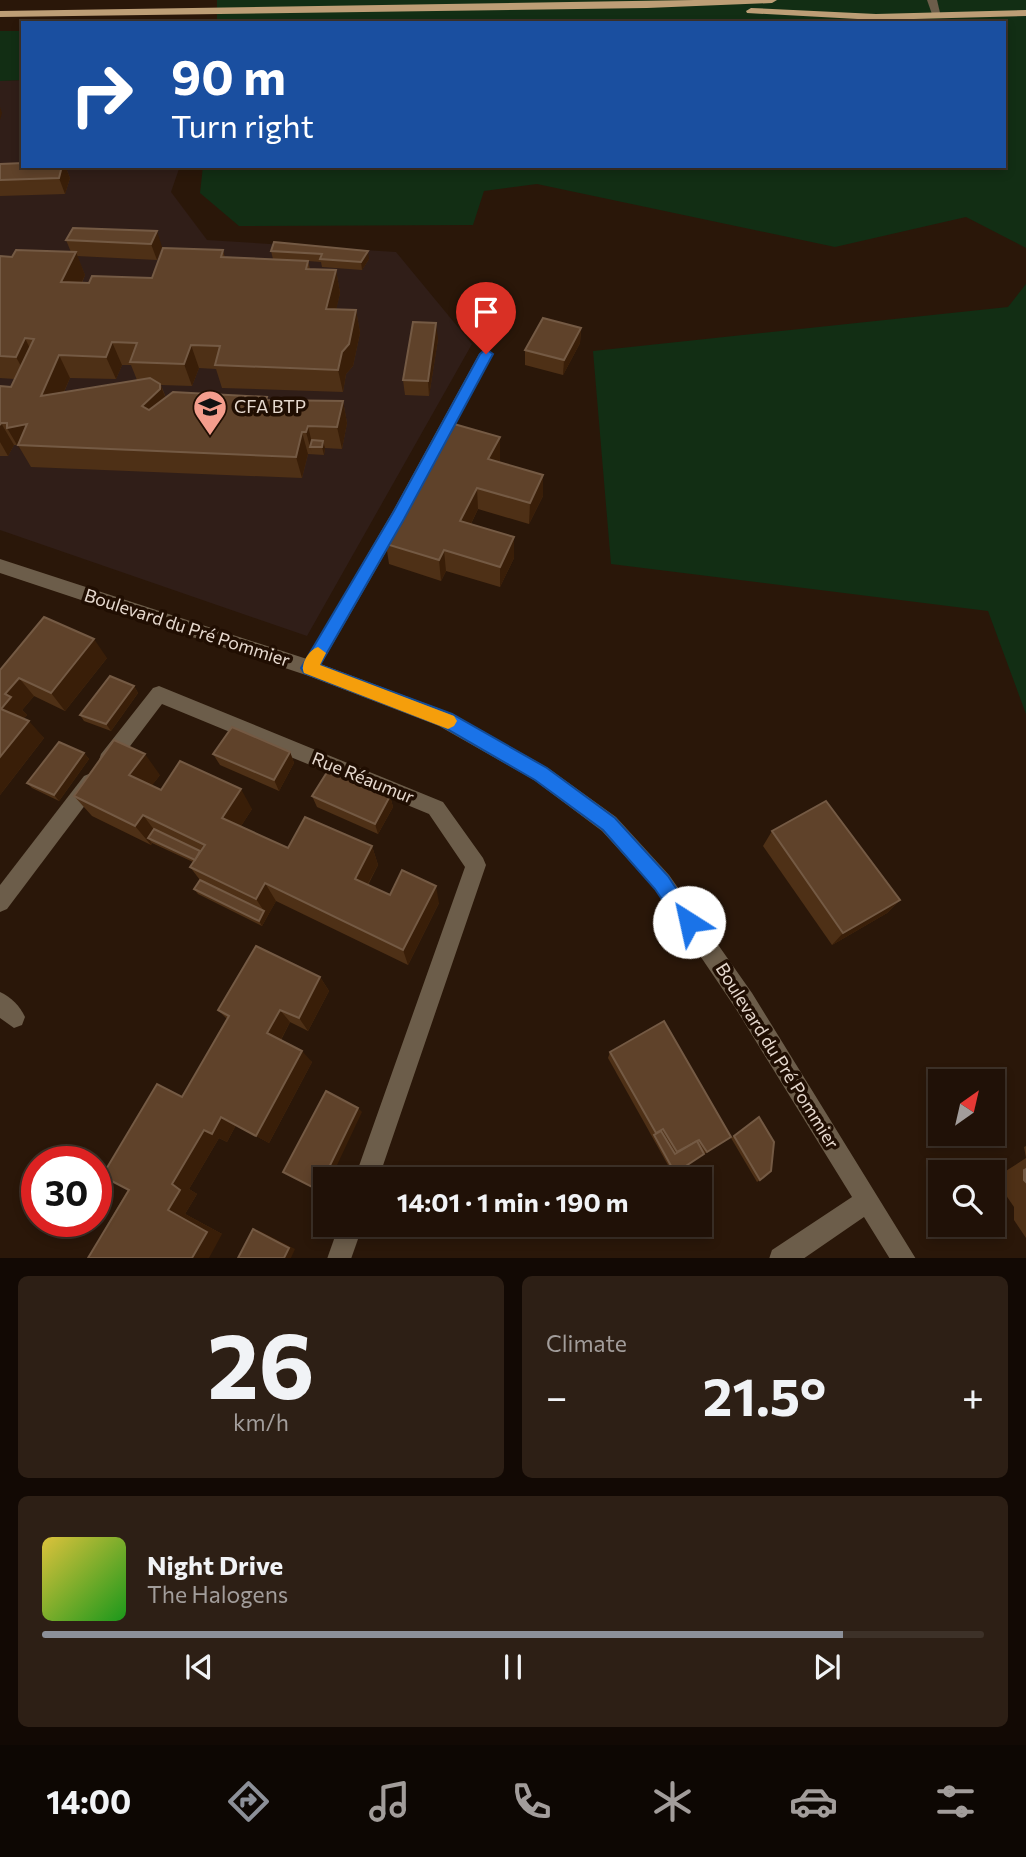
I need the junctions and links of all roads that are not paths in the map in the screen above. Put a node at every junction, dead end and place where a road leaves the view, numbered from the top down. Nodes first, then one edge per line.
1 (772, 0) edge
2 (932, 0) edge
3 (647, 5) junction
4 (1026, 13) edge
5 (0, 14) edge
6 (937, 15) junction
7 (486, 354) dead end
8 (0, 566) edge
9 (310, 668) junction
10 (0, 902) edge
11 (371, 1167) edge
12 (867, 1200) junction
13 (347, 1237) edge
14 (339, 1258) edge
15 (781, 1258) edge
16 (904, 1258) edge

1 - 3 main road
2 - 6 street
3 - 5 main road
3 - 6 main road
4 - 6 main road
7 - 9 street
8 - 9 street, Boulevard du Pré Pommier
9 - 12 street, Boulevard du Pré Pommier
10 - 11 street, Rue Réaumur
12 - 15 street
12 - 16 street, Boulevard du Pré Pommier
13 - 14 street

